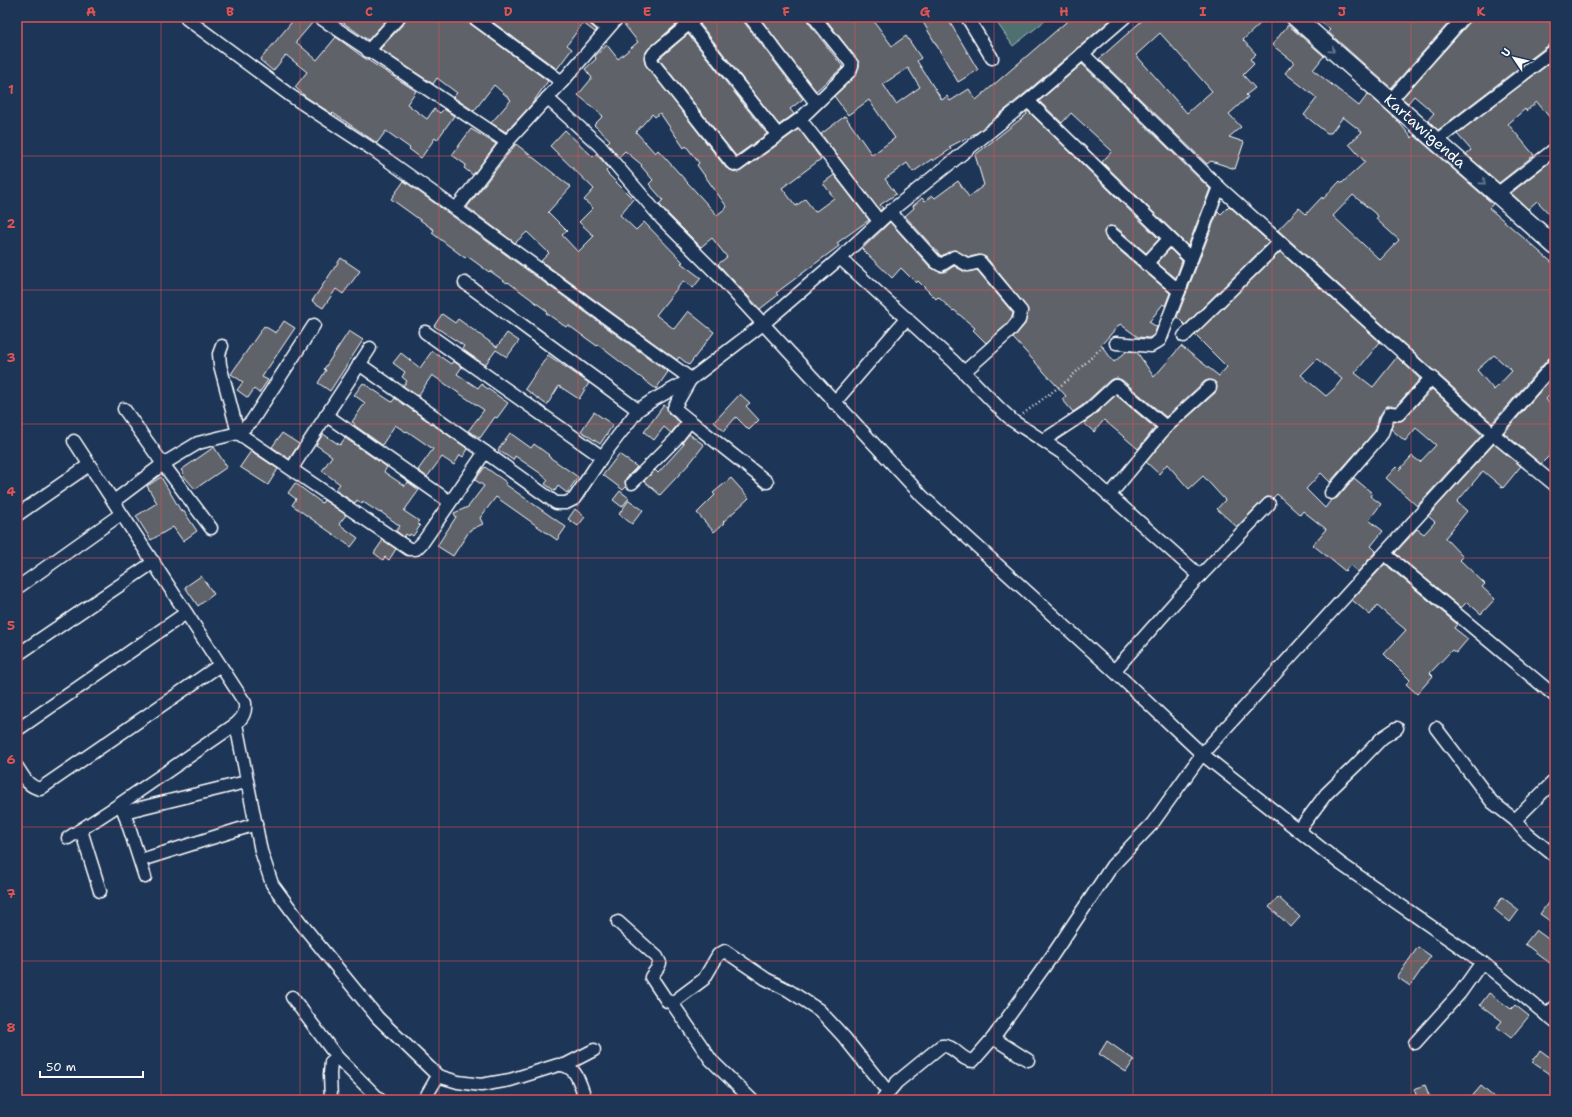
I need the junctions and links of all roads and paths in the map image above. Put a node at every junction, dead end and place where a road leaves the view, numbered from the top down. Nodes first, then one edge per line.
1 (187, 17) edge
2 (319, 17) edge
3 (399, 17) edge
4 (473, 17) edge
5 (593, 17) edge
6 (618, 17) edge
7 (750, 17) edge
8 (814, 17) edge
9 (967, 17) edge
10 (1125, 17) edge
11 (1464, 17) edge
12 (693, 20) edge
13 (1299, 21) edge
14 (607, 29) junction
15 (1555, 50) edge
16 (368, 51) junction
17 (1082, 53) junction
18 (992, 58) dead end
19 (562, 82) junction
20 (548, 98) junction
21 (1028, 101) junction
22 (1390, 101) junction
23 (816, 103) junction
24 (800, 119) junction
25 (778, 136) junction
26 (507, 142) junction
27 (1436, 142) junction
28 (1555, 149) edge
29 (1219, 187) junction
30 (1498, 194) junction
31 (456, 209) junction
32 (892, 210) junction
33 (879, 221) junction
34 (1111, 233) dead end
35 (1169, 239) junction
36 (1280, 242) junction
37 (1555, 246) edge
38 (840, 258) junction
39 (1191, 259) junction
40 (1146, 264) junction
41 (465, 283) dead end
42 (1179, 291) junction
43 (907, 318) junction
44 (763, 324) junction
45 (314, 325) dead end
46 (425, 332) dead end
47 (1184, 336) dead end
48 (1116, 343) joint
49 (222, 346) dead end
50 (370, 348) dead end
51 (1555, 363) edge
52 (359, 364) junction
53 (964, 372) junction
54 (1432, 377) junction
55 (691, 379) junction
56 (1210, 387) dead end
57 (834, 403) junction
58 (124, 409) dead end
59 (638, 410) junction
60 (326, 415) junction
61 (690, 421) junction
62 (1013, 421) junction
63 (1166, 427) junction
64 (234, 434) junction
65 (1493, 434) junction
66 (1044, 440) junction
67 (74, 441) dead end
68 (485, 452) junction
69 (602, 457) junction
70 (163, 464) junction
71 (90, 465) junction
72 (292, 468) junction
73 (767, 482) dead end
74 (632, 484) dead end
75 (1555, 485) edge
76 (1330, 493) dead end
77 (1109, 496) junction
78 (114, 501) junction
79 (450, 502) junction
80 (1269, 504) dead end
81 (121, 514) junction
82 (17, 516) edge
83 (212, 528) dead end
84 (1385, 554) junction
85 (154, 562) junction
86 (1200, 576) junction
87 (17, 588) edge
88 (186, 613) junction
89 (17, 655) edge
90 (220, 666) junction
91 (1114, 671) junction
92 (1555, 696) edge
93 (236, 724) junction
94 (1397, 728) dead end
95 (1436, 728) dead end
96 (17, 730) edge
97 (1202, 754) junction
98 (17, 767) edge
99 (1555, 780) edge
100 (246, 782) junction
101 (122, 808) junction
102 (1515, 820) junction
103 (256, 824) junction
104 (81, 830) junction
105 (1299, 830) junction
106 (68, 838) dead end
107 (1555, 856) edge
108 (140, 860) junction
109 (146, 877) dead end
110 (100, 891) dead end
111 (618, 922) dead end
112 (1482, 962) junction
113 (292, 998) dead end
114 (672, 1003) junction
115 (1555, 1007) edge
116 (1551, 1019) edge
117 (994, 1038) junction
118 (1415, 1043) dead end
119 (594, 1050) dead end
120 (338, 1057) junction
121 (1028, 1060) dead end
122 (565, 1065) junction
123 (438, 1076) junction
124 (885, 1096) edge
125 (376, 1099) edge
126 (331, 1100) edge
127 (424, 1100) edge
128 (586, 1100) edge
129 (752, 1100) edge

1 - 31 street
2 - 16 street
3 - 16 street
4 - 19 street
5 - 14 street
6 - 14 street
7 - 23 street
8 - 23 street
9 - 18 street
10 - 17 street
11 - 22 street
12 - 25 street
12 - 25 street
13 -> 22 street, Kartawigenda
14 - 19 street
15 - 27 street
16 - 26 street
17 - 21 street
17 - 29 street
19 - 20 street
20 - 26 street
20 - 44 street
21 - 32 street
21 - 35 street
22 - 27 street, Kartawigenda
23 - 24 street
24 - 25 street
24 - 33 street
26 - 31 street
27 -> 30 street, Kartawigenda
28 - 30 street
29 - 36 street
29 - 39 street
30 - 37 street, Kartawigenda
31 - 55 street
32 - 33 street
32 - 53 street
33 - 38 street
34 - 40 street
35 - 39 street
35 - 40 street
36 - 47 street
36 - 54 street
38 - 43 street
38 - 44 street
39 - 42 street
40 - 42 street
41 - 59 street
42 - 48 street
43 - 53 street
43 - 57 street
44 - 55 street
44 - 57 street
45 - 64 street
46 - 69 street
48 - 62 path
49 - 64 street
50 - 52 street
51 - 65 street
52 - 60 street
52 - 68 street
53 - 62 street
54 - 65 street
54 - 76 street
55 - 59 street
55 - 61 street
56 - 63 street
57 - 91 street
58 - 70 street
59 - 69 street
60 - 72 street
60 - 79 street
61 - 73 street
61 - 74 street
62 - 66 street
63 - 66 street
63 - 77 street
64 - 70 street
64 - 72 street
65 - 75 street
65 - 84 street
66 - 77 street
67 - 71 street
68 - 69 street
68 - 79 street
70 - 78 street
70 - 83 street
71 - 78 street
71 - 82 street
72 - 79 street
77 - 86 street
78 - 81 street
80 - 86 street
81 - 85 street
81 - 87 street
84 - 92 street
84 - 97 street
85 - 88 street
85 - 89 street
86 - 91 street
88 - 90 street
88 - 96 street
90 - 93 street
90 - 98 street
91 - 97 street
93 - 100 street
93 - 101 street
94 - 105 street
95 - 102 street
97 - 105 street
97 - 117 street
99 - 102 street
100 - 101 street
100 - 103 street
101 - 104 street
101 - 108 street
102 - 107 street
103 - 108 street
103 - 123 street
104 - 106 street
104 - 110 street
105 - 112 street
108 - 109 street
111 - 114 street
112 - 116 street
112 - 118 street
113 - 120 street
114 - 124 street
114 - 129 street
115 - 116 street
117 - 121 street
117 - 124 street
119 - 122 street
120 - 125 street
120 - 126 street
122 - 123 street
122 - 128 street
123 - 127 street

